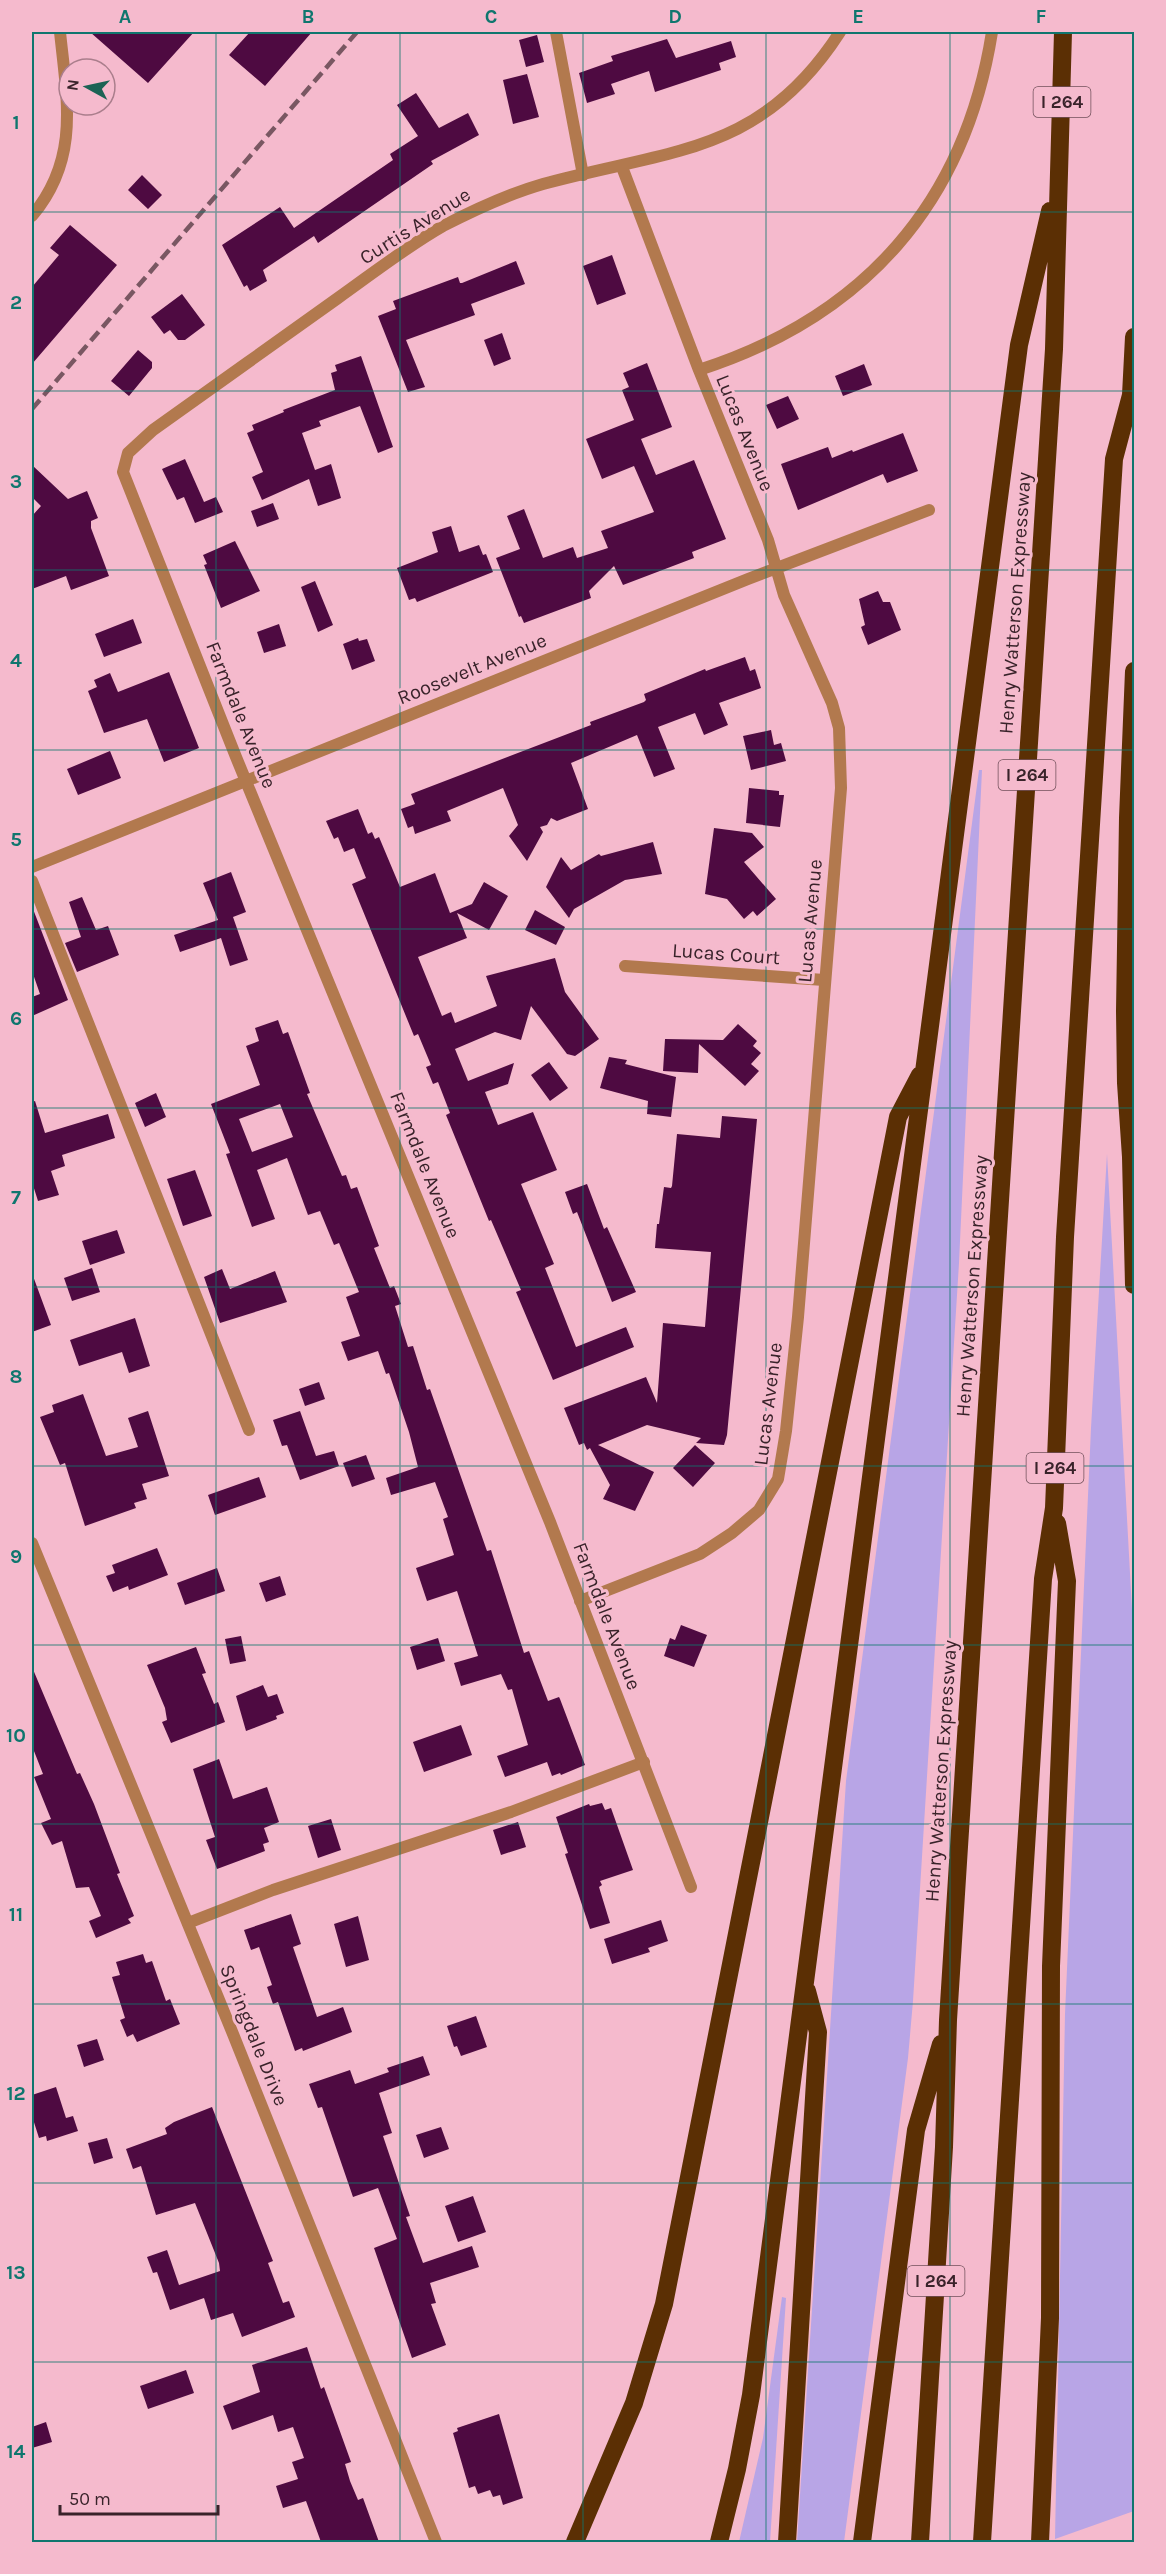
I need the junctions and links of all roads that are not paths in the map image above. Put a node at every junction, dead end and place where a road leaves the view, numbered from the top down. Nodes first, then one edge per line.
1 (60, 32) edge
2 (556, 32) edge
3 (840, 32) edge
4 (992, 32) edge
5 (1063, 32) edge
6 (622, 167) junction
7 (1059, 172) junction
8 (583, 175) junction
9 (32, 216) edge
10 (1134, 337) edge
11 (699, 370) junction
12 (1131, 395) junction
13 (1134, 414) edge
14 (125, 459) joint
15 (929, 510) dead end
16 (777, 568) junction
17 (1134, 671) edge
18 (246, 780) junction
19 (32, 867) edge
20 (32, 881) edge
21 (625, 966) dead end
22 (824, 980) junction
23 (926, 1062) junction
24 (1134, 1285) edge
25 (249, 1430) dead end
26 (1054, 1508) junction
27 (32, 1543) edge
28 (580, 1601) junction
29 (644, 1762) junction
30 (691, 1887) dead end
31 (188, 1923) junction
32 (804, 1981) junction
33 (948, 2020) junction
34 (436, 2542) edge
35 (575, 2542) edge
36 (719, 2542) edge
37 (787, 2542) edge
38 (862, 2542) edge
39 (920, 2542) edge
40 (982, 2542) edge
41 (1040, 2542) edge

1 - 9 street
2 - 8 street
3 - 6 street, Curtis Avenue
4 - 11 street
5 - 7 highway, Henry Watterson Expressway / I 264
6 - 8 street, Curtis Avenue
6 - 11 street, Lucas Avenue
7 - 23 highway
7 - 33 highway, Henry Watterson Expressway / I 264
8 - 14 street, Curtis Avenue
10 - 12 highway, I 264
11 - 16 street, Lucas Avenue
12 - 13 highway
12 - 26 highway, I 264
14 - 18 street, Farmdale Avenue
15 - 16 street, Roosevelt Avenue
16 - 18 street, Roosevelt Avenue
16 - 22 street, Lucas Avenue
17 - 24 highway
18 - 19 street, Roosevelt Avenue
18 - 28 street, Farmdale Avenue
20 - 25 street
21 - 22 street, Lucas Court
22 - 28 street, Lucas Avenue
23 - 32 highway
23 - 35 highway
26 - 40 highway, I 264
26 - 41 highway
27 - 31 street, Springdale Drive
28 - 29 street, Farmdale Avenue
29 - 30 street, Farmdale Avenue
29 - 31 street
31 - 34 street, Springdale Drive
32 - 36 highway
32 - 37 highway
33 - 38 highway
33 - 39 highway, Henry Watterson Expressway / I 264

